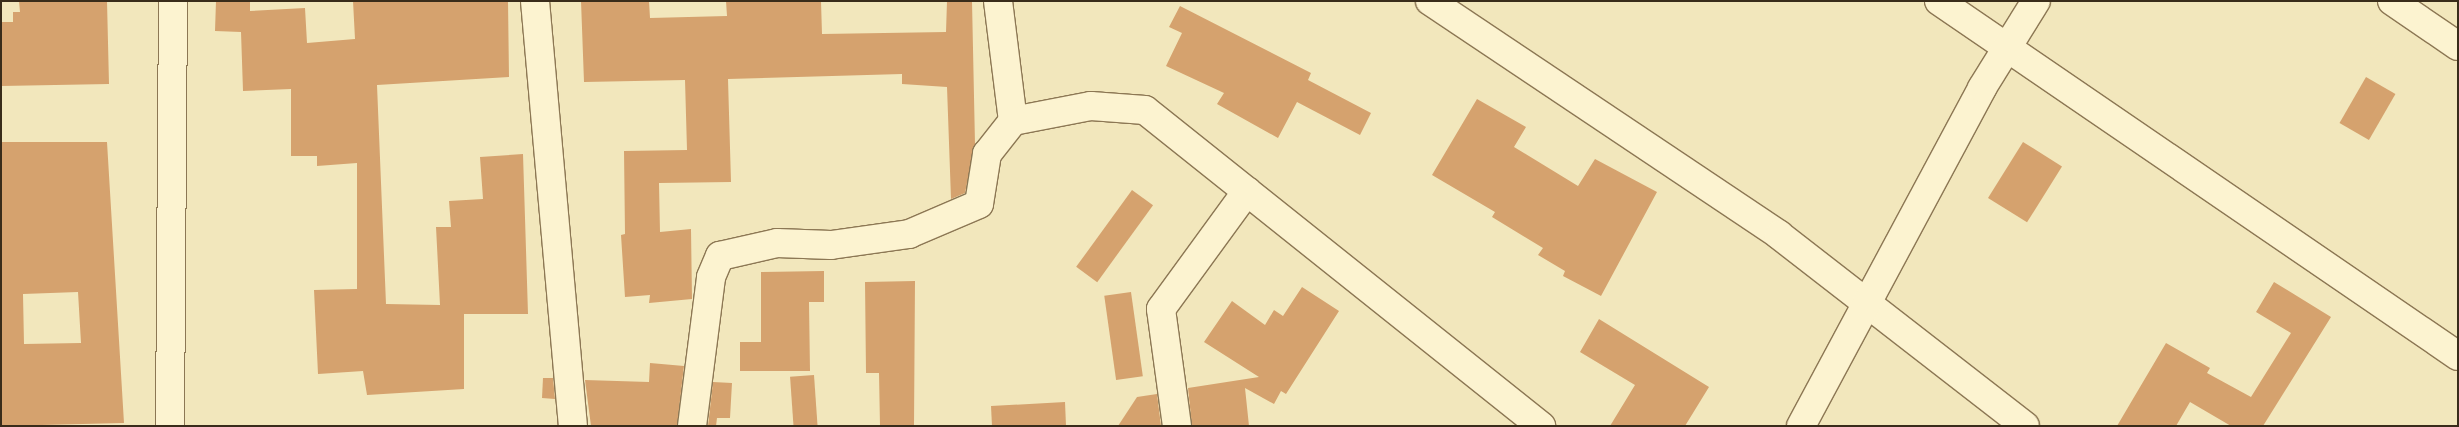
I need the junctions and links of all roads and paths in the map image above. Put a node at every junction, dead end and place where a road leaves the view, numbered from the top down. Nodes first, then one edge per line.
1 (174, 1) edge
2 (535, 1) edge
3 (998, 1) edge
4 (1430, 1) edge
5 (1939, 1) edge
6 (2036, 1) edge
7 (2392, 1) edge
8 (2009, 46) junction
9 (2458, 46) edge
10 (1013, 121) junction
11 (1247, 191) junction
12 (1867, 303) junction
13 (2458, 356) edge
14 (170, 426) edge
15 (573, 426) edge
16 (692, 426) edge
17 (1177, 426) edge
18 (1541, 426) edge
19 (1801, 426) edge
20 (2025, 426) edge

1 - 14 street
2 - 15 street
3 - 10 street
4 - 12 street
5 - 8 street
6 - 8 street
7 - 9 street
8 - 12 street
8 - 13 street
10 - 11 street
10 - 16 street
11 - 17 street
11 - 18 street
12 - 19 street
12 - 20 street

